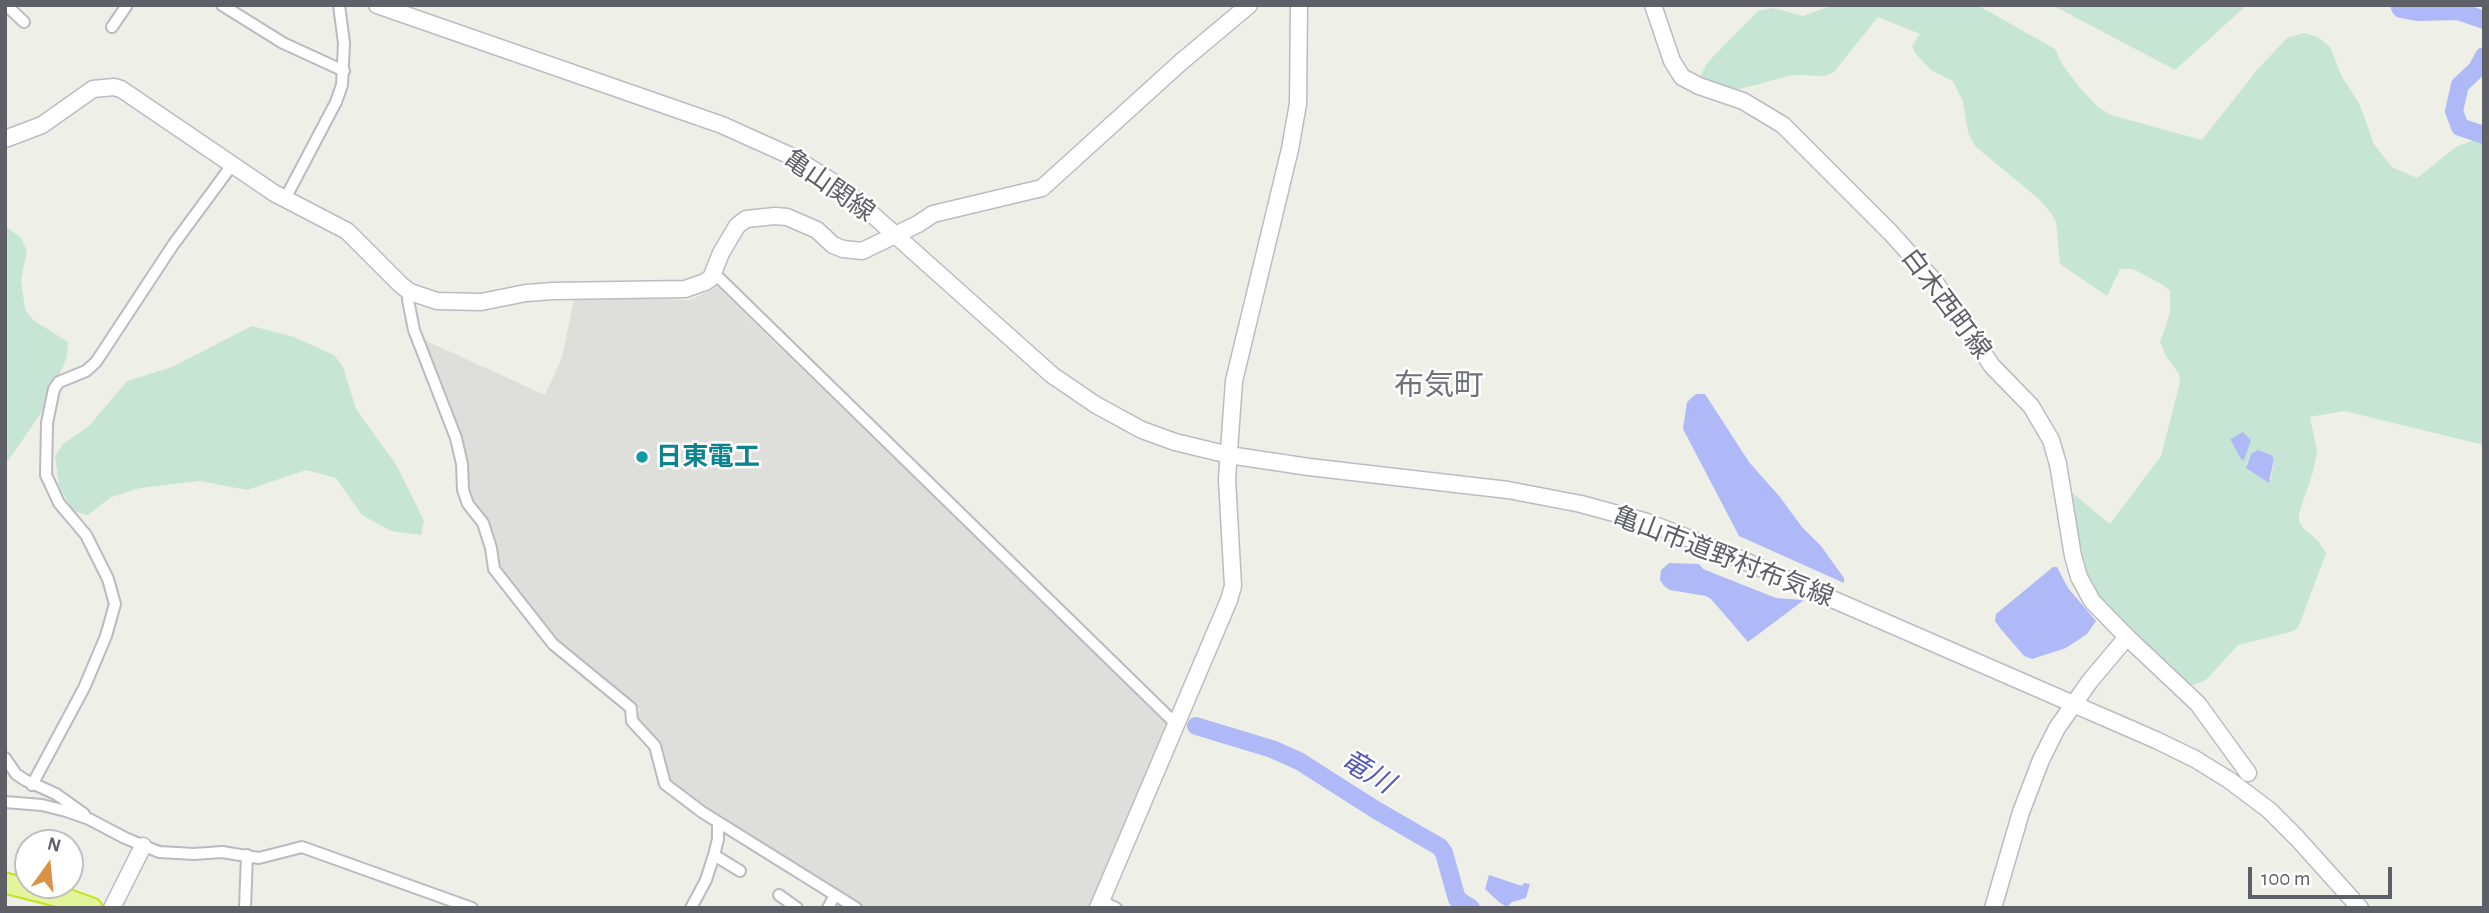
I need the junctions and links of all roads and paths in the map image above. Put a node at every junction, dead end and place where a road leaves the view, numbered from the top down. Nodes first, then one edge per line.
1 (6, 5) edge
2 (127, 5) edge
3 (222, 5) edge
4 (339, 5) edge
5 (377, 5) edge
6 (1249, 5) edge
7 (1299, 5) edge
8 (1653, 5) edge
9 (24, 22) dead end
10 (112, 27) dead end
11 (344, 71) junction
12 (5, 139) edge
13 (232, 165) junction
14 (285, 199) junction
15 (895, 235) junction
16 (714, 272) junction
17 (410, 292) junction
18 (1229, 455) junction
19 (2127, 638) junction
20 (2074, 705) junction
21 (1176, 724) junction
22 (5, 758) edge
23 (2248, 772) dead end
24 (32, 785) junction
25 (5, 803) edge
26 (89, 818) junction
27 (718, 822) junction
28 (140, 853) junction
29 (247, 855) junction
30 (714, 855) junction
31 (740, 871) dead end
32 (5, 883) edge
33 (779, 895) dead end
34 (835, 895) junction
35 (1105, 905) edge
36 (92, 908) edge
37 (112, 908) edge
38 (245, 908) edge
39 (472, 908) edge
40 (691, 908) edge
41 (797, 908) edge
42 (828, 908) edge
43 (856, 908) edge
44 (1993, 908) edge
45 (2360, 908) edge

1 - 9 street
2 - 10 street
3 - 11 street
4 - 11 street
5 - 15 street, 亀山関線
6 - 15 street
7 - 18 street
8 - 19 street, 白木西町線
11 - 14 street
12 - 13 street
13 - 14 street
13 - 24 street
14 - 17 street
15 - 16 street
15 - 18 street, 亀山関線
16 - 17 street
16 - 21 street
17 - 27 street
18 - 20 street, 亀山市道野村布気線
18 - 21 street
19 - 20 street
19 - 23 street, 白木西町線
20 - 44 street
20 - 45 street
21 - 35 street
22 - 24 street
24 - 26 street
25 - 26 street
26 - 28 street
27 - 30 street
27 - 34 street
28 - 29 street
28 - 37 street
29 - 38 street
29 - 39 street
30 - 31 street
30 - 40 street
32 - 36 highway
33 - 41 street
34 - 42 street
34 - 43 street

